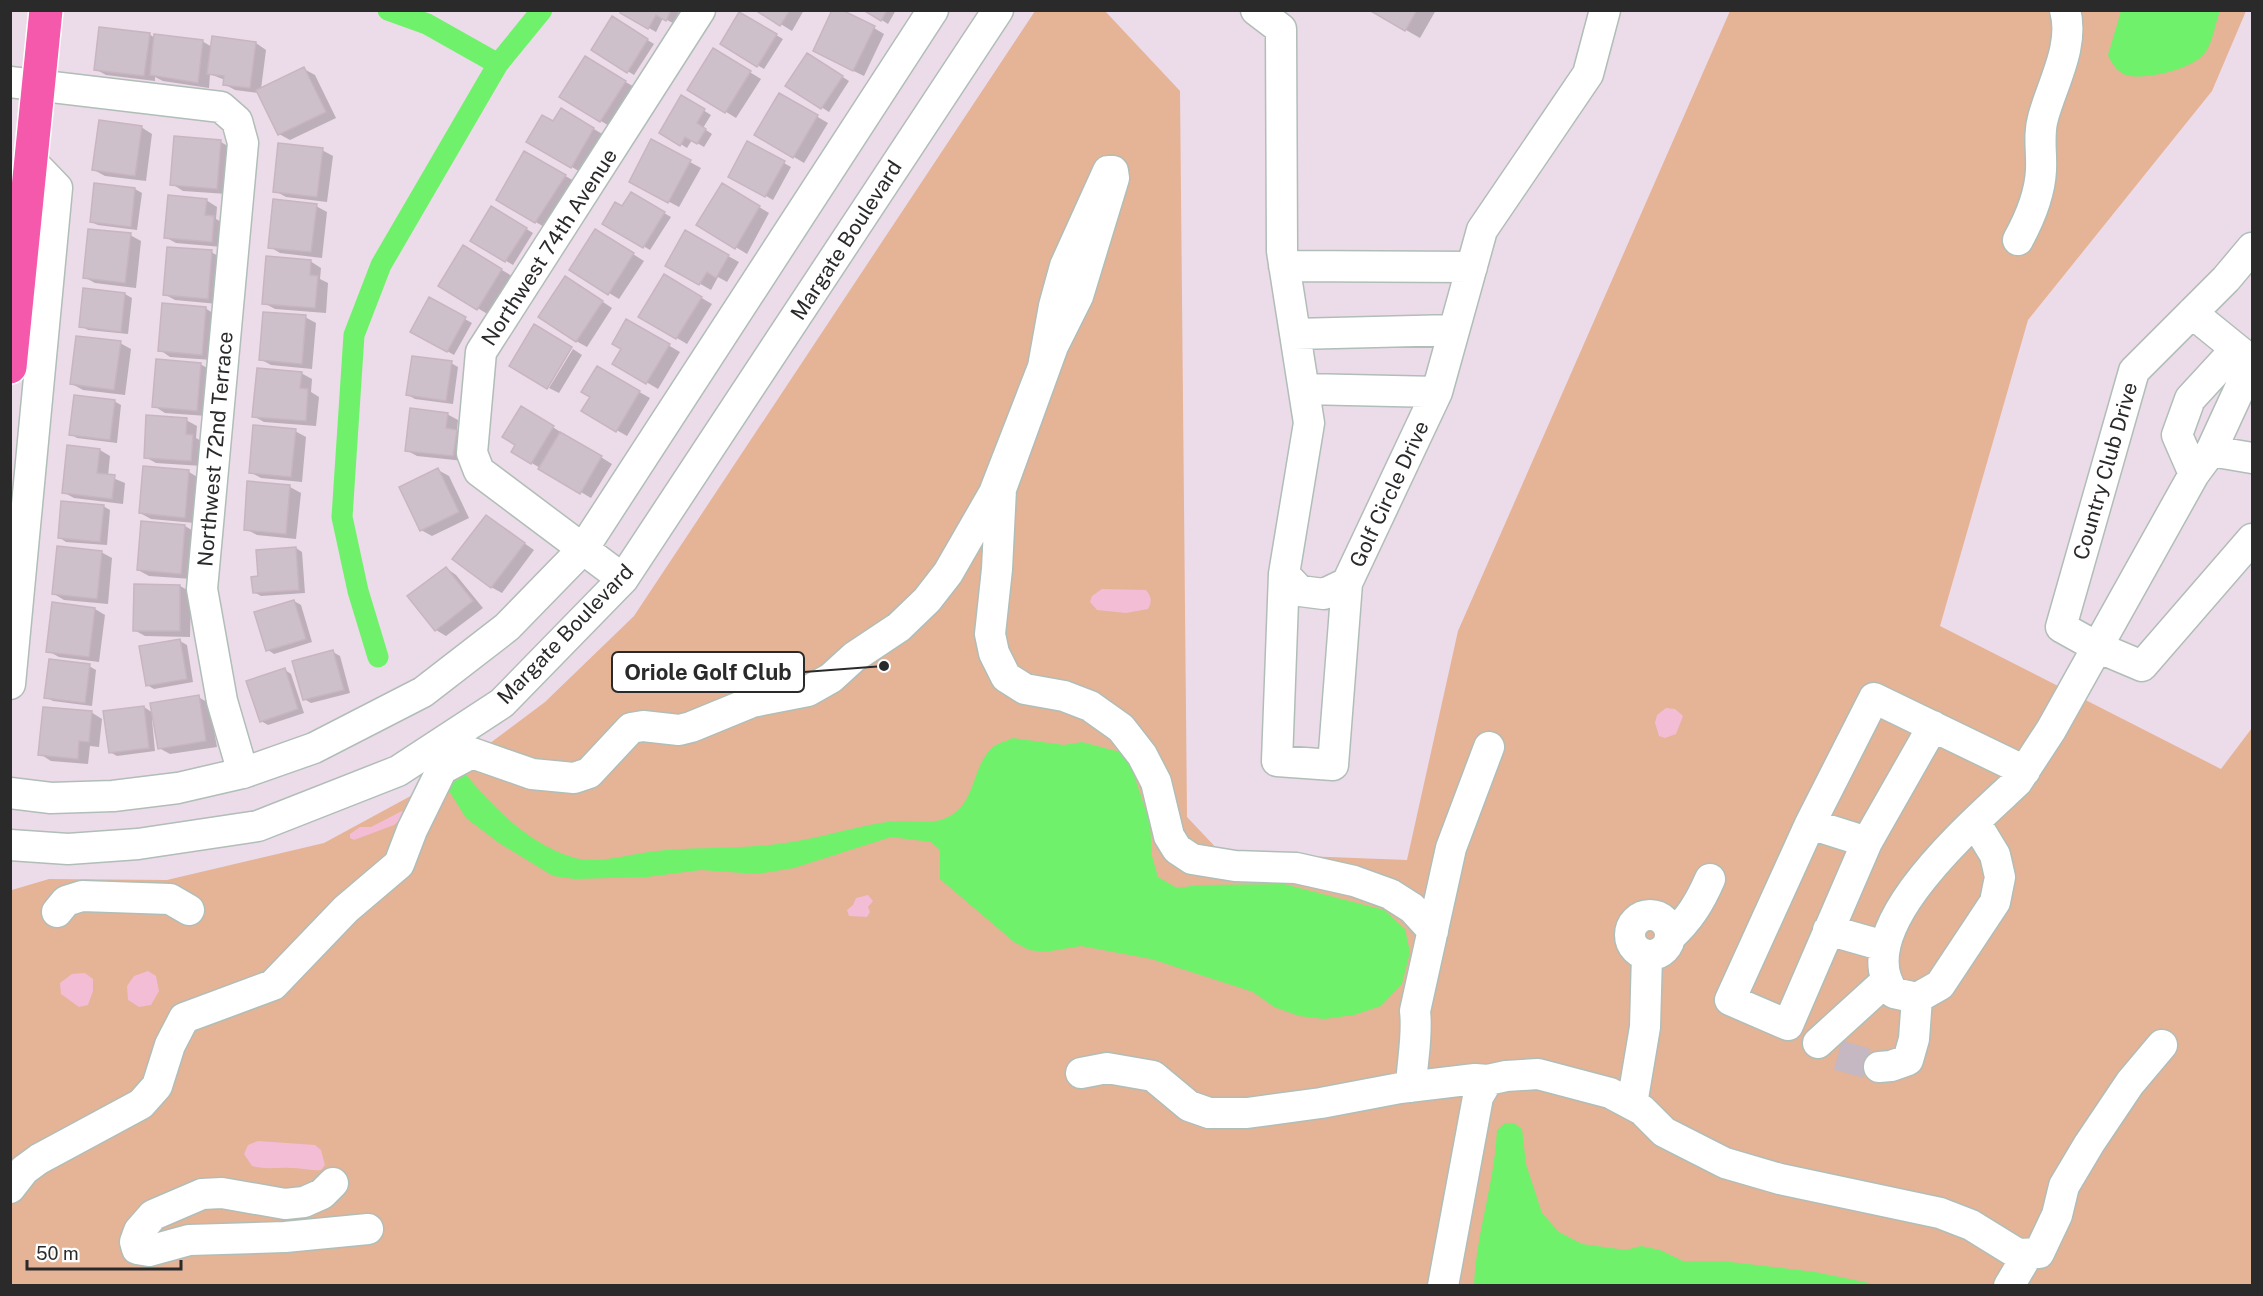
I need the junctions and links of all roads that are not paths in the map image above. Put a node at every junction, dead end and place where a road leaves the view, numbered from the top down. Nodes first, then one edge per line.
1 (46, 10) edge
2 (700, 10) edge
3 (933, 10) edge
4 (998, 10) edge
5 (1256, 10) edge
6 (1605, 10) edge
7 (2065, 10) edge
8 (2087, 10) edge
9 (2056, 80) junction
10 (25, 83) edge
11 (31, 161) junction
12 (2019, 240) dead end
13 (2253, 248) edge
14 (1284, 266) junction
15 (1472, 267) junction
16 (2192, 313) junction
17 (1454, 330) junction
18 (1295, 334) junction
19 (2247, 358) edge
20 (10, 367) edge
21 (1304, 389) junction
22 (1437, 392) junction
23 (2253, 459) edge
24 (2202, 463) junction
25 (2253, 539) edge
26 (583, 549) junction
27 (1284, 574) junction
28 (623, 579) junction
29 (1347, 583) junction
30 (2097, 647) junction
31 (10, 684) edge
32 (1933, 726) junction
33 (1489, 747) dead end
34 (2025, 771) junction
35 (243, 773) junction
36 (10, 793) edge
37 (1975, 822) junction
38 (1810, 824) junction
39 (1867, 842) junction
40 (10, 845) edge
41 (1710, 879) dead end
42 (189, 909) dead end
43 (57, 912) dead end
44 (1828, 930) junction
45 (1433, 931) junction
46 (1884, 946) junction
47 (1885, 982) junction
48 (1917, 999) junction
49 (1788, 1026) junction
50 (2162, 1045) dead end
51 (1879, 1066) tunnel mouth
52 (1081, 1073) dead end
53 (1481, 1084) junction
54 (1411, 1087) junction
55 (1632, 1104) junction
56 (333, 1184) dead end
57 (10, 1188) edge
58 (368, 1229) dead end
59 (2028, 1254) junction
60 (1443, 1286) edge
61 (2009, 1286) edge

1 - 10 main road
2 - 26 street, Northwest 74th Avenue
3 - 26 street
4 - 28 street, Margate Boulevard
5 - 14 street
6 - 15 street, Golf Circle Drive
7 - 9 street
8 - 9 street
9 - 12 street
10 - 11 main road
10 - 35 street, Northwest 72nd Terrace
11 - 20 main road
11 - 31 street
13 - 16 street, Country Club Drive
14 - 15 street
14 - 18 street
15 - 17 street, Golf Circle Drive
16 - 19 street
16 - 30 street, Country Club Drive
17 - 18 street
17 - 22 street, Golf Circle Drive
18 - 21 street
19 - 24 street
19 - 24 street
21 - 22 street
21 - 27 street
22 - 29 street, Golf Circle Drive
23 - 24 street
24 - 30 street
25 - 30 street, Country Club Drive
26 - 28 street, Northwest 74th Avenue
26 - 35 street
27 - 29 street, Golf Circle Drive
27 - 29 street
28 - 40 street, Margate Boulevard
30 - 34 street
32 - 34 street
32 - 38 street
32 - 39 street
33 - 45 street
34 - 37 street
35 - 36 street
37 - 46 street
37 - 48 street
38 - 39 street
38 - 49 street
39 - 44 street
41 - 55 street
42 - 43 street
44 - 46 street
44 - 49 street
45 - 54 street
45 - 57 street
46 - 47 street
47 - 48 street
47 - 49 street
48 - 51 street
50 - 59 street
52 - 54 street
53 - 54 street
53 - 55 street
53 - 60 street
55 - 59 street
56 - 58 street
59 - 61 street

